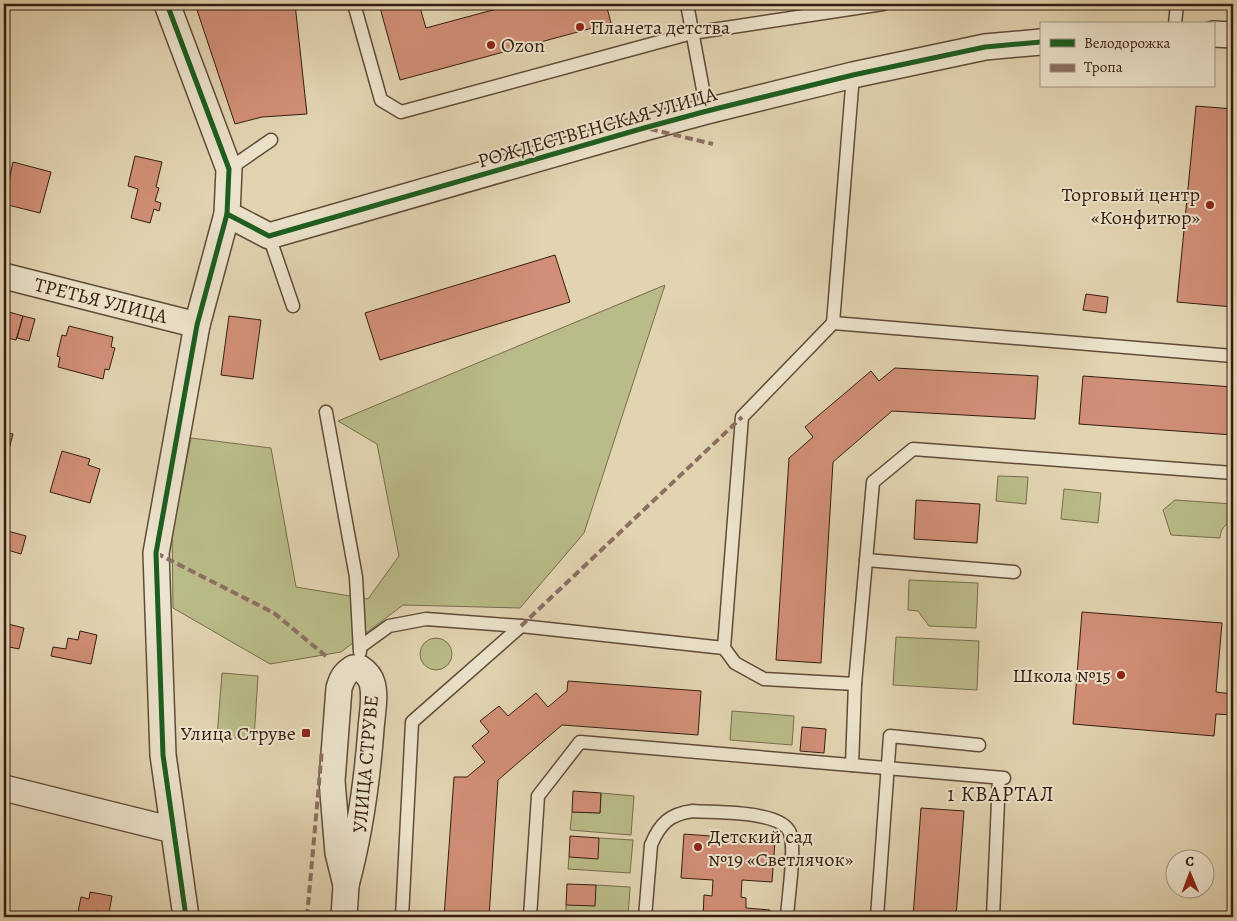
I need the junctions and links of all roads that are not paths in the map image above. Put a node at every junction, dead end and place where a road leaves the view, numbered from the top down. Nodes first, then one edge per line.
1 (166, 4) edge
2 (354, 4) edge
3 (687, 4) edge
4 (883, 4) edge
5 (1177, 4) edge
6 (1175, 22) edge
7 (692, 33) junction
8 (1214, 34) edge
9 (1233, 35) edge
10 (1040, 42) edge
11 (853, 75) junction
12 (707, 111) junction
13 (271, 140) dead end
14 (229, 169) junction
15 (227, 214) junction
16 (270, 236) junction
17 (4, 276) edge
18 (293, 306) dead end
19 (833, 323) junction
20 (197, 325) junction
21 (1233, 356) edge
22 (326, 412) dead end
23 (1233, 473) edge
24 (866, 560) junction
25 (1014, 572) dead end
26 (521, 626) junction
27 (724, 648) junction
28 (360, 657) junction
29 (855, 684) junction
30 (979, 744) dead end
31 (852, 765) junction
32 (888, 768) junction
33 (4, 788) edge
34 (173, 830) junction
35 (346, 885) junction
36 (186, 917) edge
37 (344, 917) edge
38 (402, 917) edge
39 (530, 917) edge
40 (646, 917) edge
41 (787, 917) edge
42 (877, 917) edge
43 (992, 917) edge

1 - 14 street
2 - 7 lane
3 - 7 lane
4 - 7 lane
5 - 6 lane
7 - 12 lane
8 - 9 street
10 - 11 street, РОЖДЕСТВЕНСКАЯ УЛИЦА
11 - 12 street, РОЖДЕСТВЕНСКАЯ УЛИЦА
11 - 19 lane
12 - 16 street, РОЖДЕСТВЕНСКАЯ УЛИЦА
13 - 14 lane
14 - 15 street
15 - 16 street
15 - 20 street
16 - 18 lane
17 - 20 street, ТРЕТЬЯ УЛИЦА
19 - 21 lane
19 - 27 lane
20 - 34 street
22 - 28 lane
23 - 24 lane
24 - 25 lane
24 - 29 lane
26 - 27 lane
26 - 28 lane
26 - 38 lane
27 - 29 lane
28 - 35 street, УЛИЦА СТРУВЕ
28 - 35 street, УЛИЦА СТРУВЕ
29 - 31 lane
30 - 32 lane
31 - 32 lane
31 - 39 lane
32 - 42 lane
32 - 43 lane
33 - 34 street
34 - 36 street
35 - 37 street, УЛИЦА СТРУВЕ
40 - 41 lane

